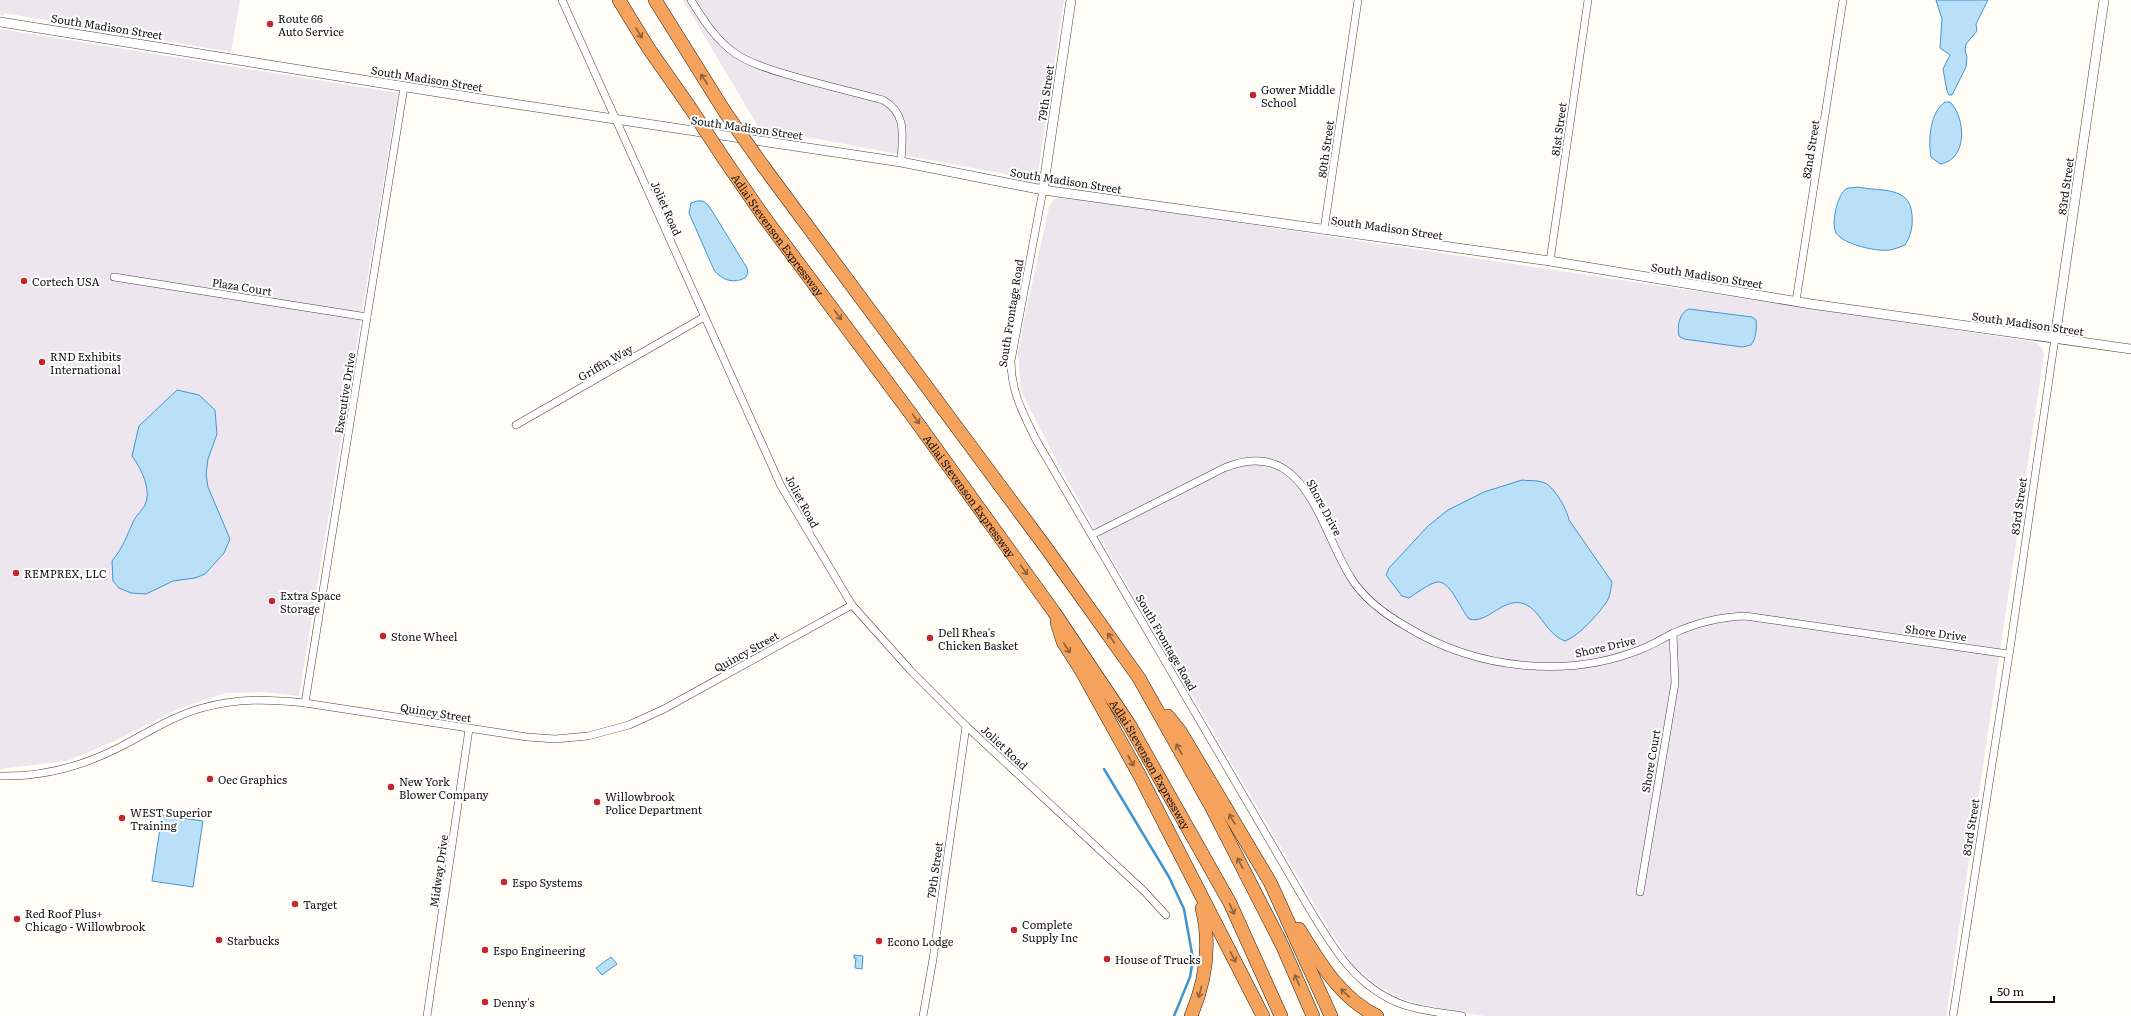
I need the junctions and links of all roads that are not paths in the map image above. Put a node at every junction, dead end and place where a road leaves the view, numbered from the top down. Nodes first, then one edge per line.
1 (562, 0) edge
2 (619, 0) edge
3 (655, 0) edge
4 (691, 0) edge
5 (1071, 0) edge
6 (1358, 0) edge
7 (1588, 0) edge
8 (1843, 0) edge
9 (2104, 0) edge
10 (0, 22) edge
11 (404, 87) junction
12 (614, 119) junction
13 (901, 162) junction
14 (1043, 190) junction
15 (1324, 230) junction
16 (1550, 261) junction
17 (114, 277) dead end
18 (1796, 301) junction
19 (367, 317) junction
20 (704, 317) junction
21 (2055, 338) junction
22 (2131, 349) edge
23 (516, 425) dead end
24 (1092, 535) junction
25 (852, 605) junction
26 (1054, 612) junction
27 (1673, 633) junction
28 (2008, 654) junction
29 (1139, 678) junction
30 (305, 703) junction
31 (966, 726) junction
32 (469, 729) junction
33 (0, 776) edge
34 (1270, 882) junction
35 (1196, 885) junction
36 (1640, 892) dead end
37 (1166, 915) dead end
38 (428, 1016) edge
39 (923, 1016) edge
40 (1191, 1016) edge
41 (1263, 1016) edge
42 (1281, 1016) edge
43 (1313, 1016) edge
44 (1331, 1016) edge
45 (1376, 1016) edge
46 (1462, 1016) edge
47 (1953, 1016) edge

1 - 12 street, Joliet Road
2 -> 26 highway, Adlai Stevenson Expressway, bridge
29 -> 3 highway, bridge
4 - 13 street
5 - 14 street, 79th Street
6 - 15 street, 80th Street
7 - 16 street, 81st Street
8 - 18 street, 82nd Street
9 - 21 street, 83rd Street
10 - 11 street, South Madison Street
11 - 12 street, South Madison Street
11 - 19 street, Executive Drive
12 - 13 street, South Madison Street
12 - 20 street, Joliet Road
13 - 14 street, South Madison Street
14 - 15 street, South Madison Street
14 - 24 street, South Frontage Road
15 - 16 street, South Madison Street
16 - 18 street, South Madison Street
17 - 19 street, Plaza Court
18 - 21 street, South Madison Street
19 - 30 street, Executive Drive
20 - 23 street, Griffin Way
20 - 25 street, Joliet Road
21 - 22 street, South Madison Street
21 - 28 street, 83rd Street
24 - 27 street, Shore Drive
24 - 46 street, South Frontage Road
25 - 31 street, Joliet Road
25 - 32 street, Quincy Street
26 -> 35 highway
26 -> 42 highway, Adlai Stevenson Expressway
27 - 28 street, Shore Drive
27 - 36 street, Shore Court
28 - 47 street, 83rd Street
34 -> 29 highway
43 -> 29 highway
30 - 32 street, Quincy Street
30 - 33 street, Quincy Street
31 - 37 street, Joliet Road
31 - 39 street, 79th Street
32 - 38 street, Midway Drive
34 - 44 highway
45 -> 34 highway
35 -> 40 highway
35 -> 41 highway

